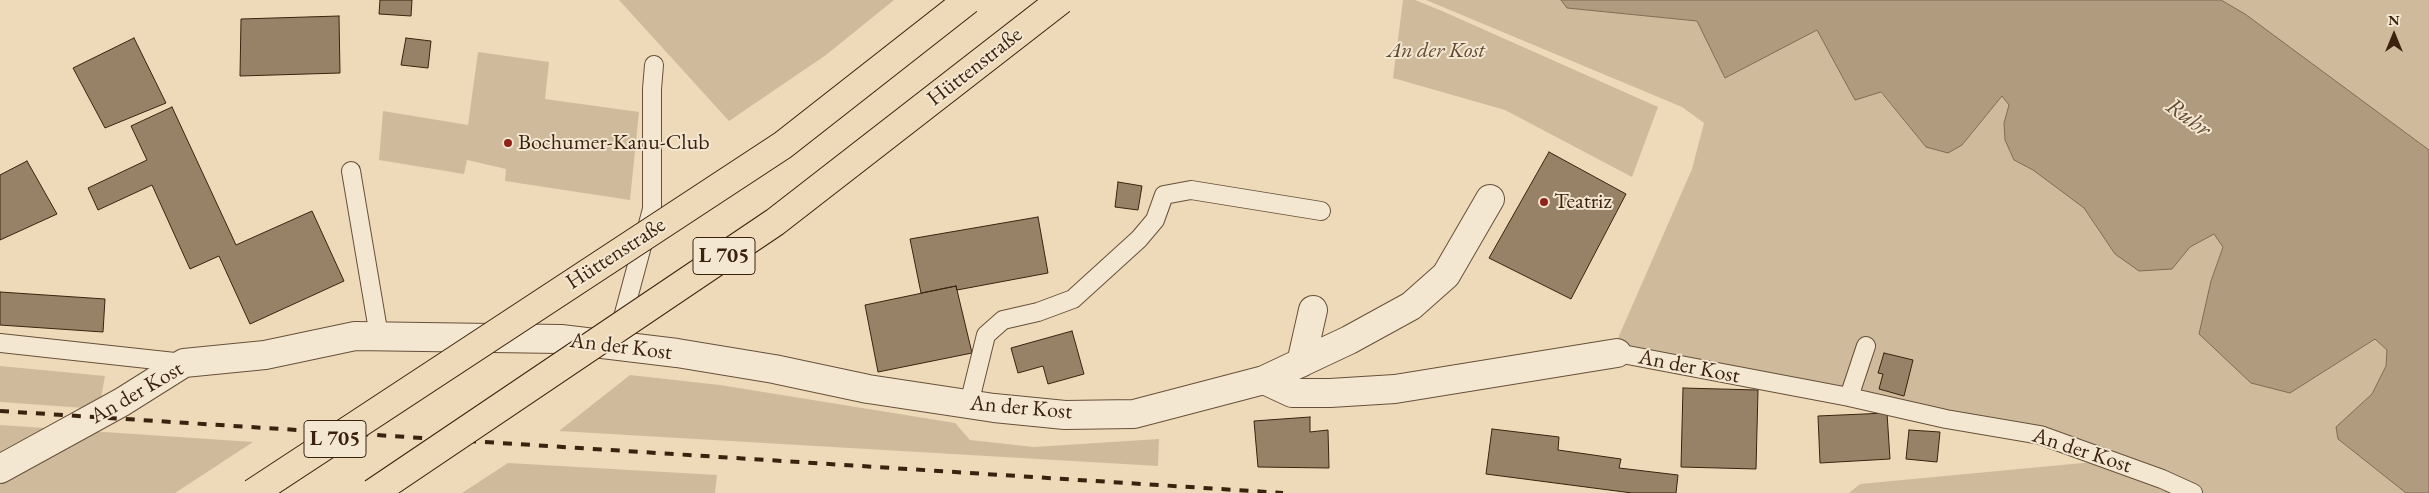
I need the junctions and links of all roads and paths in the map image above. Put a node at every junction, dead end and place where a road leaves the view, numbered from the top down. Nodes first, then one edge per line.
1 (968, 0) edge
2 (1061, 0) edge
3 (654, 65) dead end
4 (351, 171) dead end
5 (1490, 199) dead end
6 (1321, 211) dead end
7 (1312, 310) dead end
8 (379, 336) junction
9 (0, 343) edge
10 (615, 346) junction
11 (1866, 346) dead end
12 (1617, 353) joint
13 (184, 363) junction
14 (1301, 363) junction
15 (1264, 380) junction
16 (1849, 398) junction
17 (969, 404) junction
18 (0, 470) edge
19 (253, 493) edge
20 (373, 493) edge
21 (2193, 493) edge

1 - 19 main road, Hüttenstraße / L 705, bridge
2 - 20 main road, Hüttenstraße / L 705, bridge
3 - 10 lane
4 - 8 lane
5 - 14 street, An der Kost
6 - 17 lane
7 - 14 street
8 - 10 street, An der Kost
8 - 13 street, An der Kost
9 - 13 lane
10 - 17 street, An der Kost
11 - 16 lane
12 - 15 street, An der Kost
12 - 16 lane, An der Kost
13 - 18 street, An der Kost
14 - 15 street, An der Kost
15 - 17 street, An der Kost
16 - 21 lane, An der Kost

